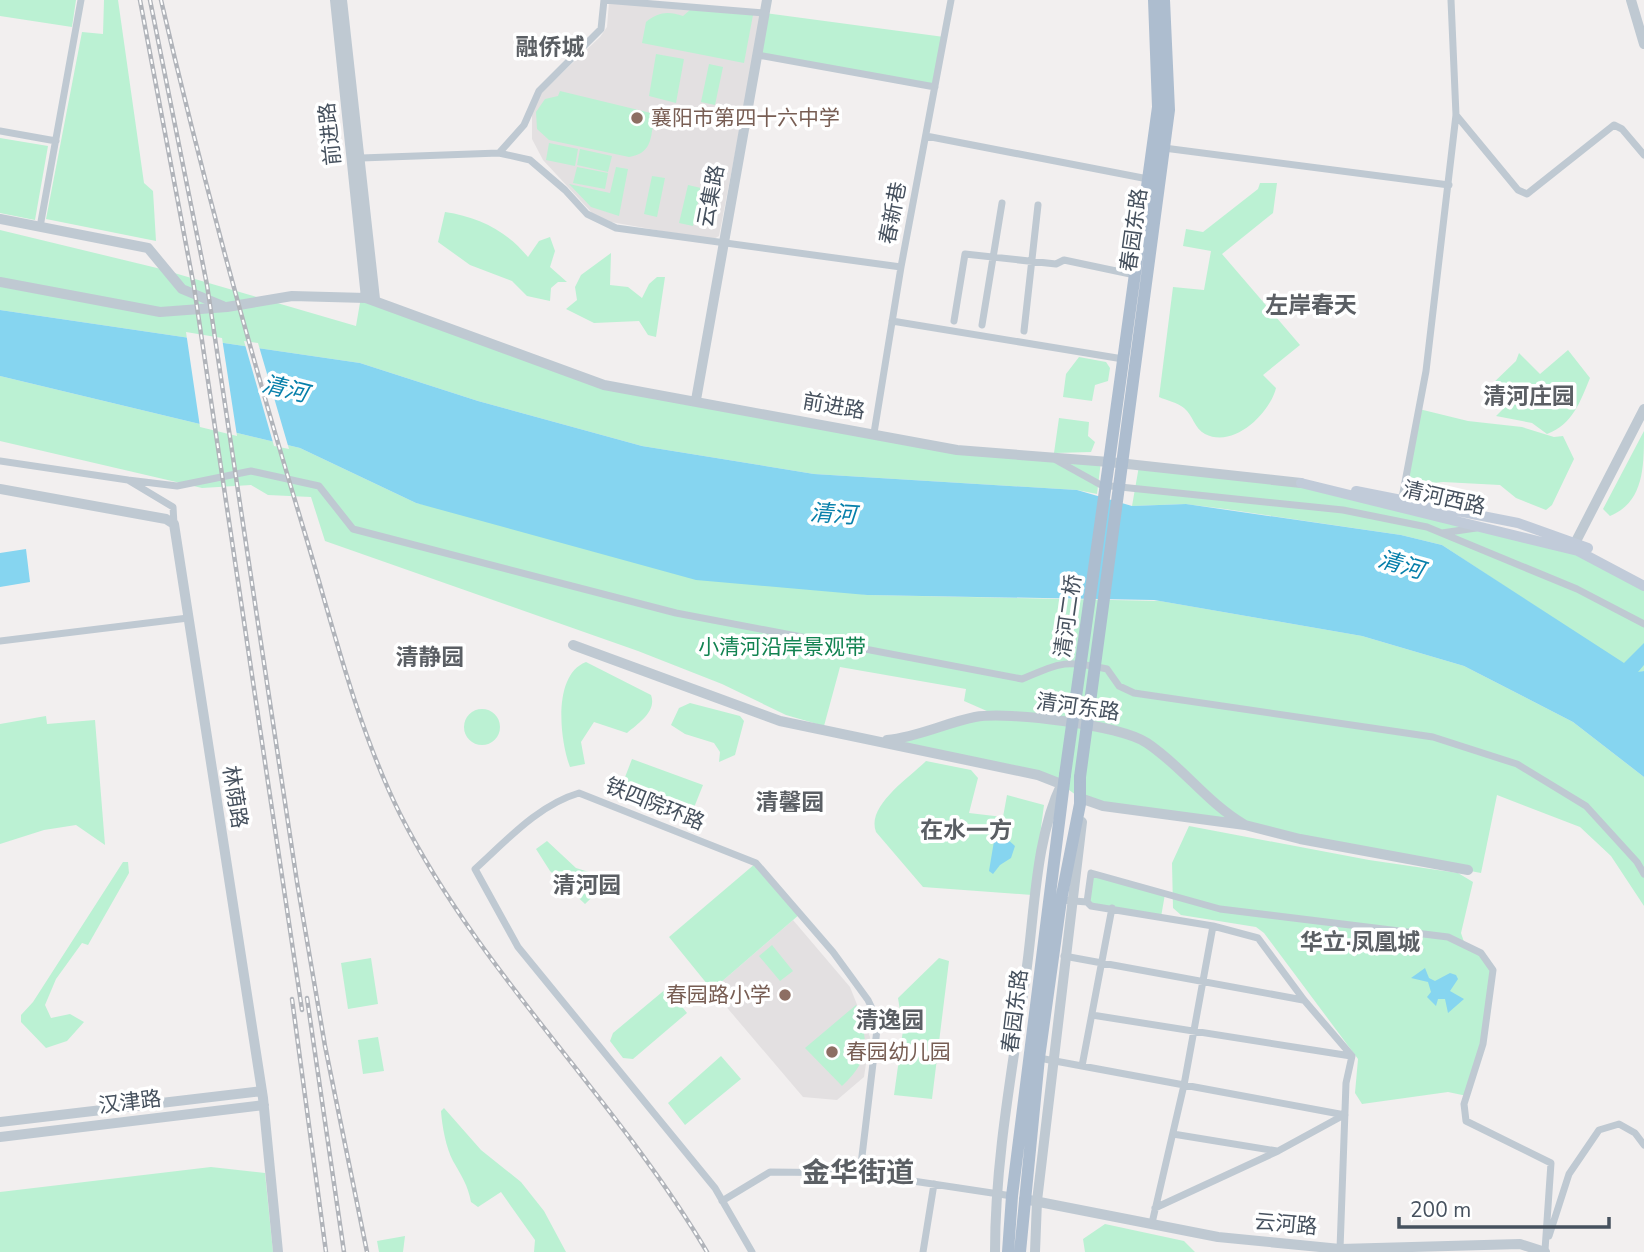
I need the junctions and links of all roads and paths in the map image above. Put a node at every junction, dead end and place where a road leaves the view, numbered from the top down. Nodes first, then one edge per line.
1 (81, 0) edge
2 (335, 0) edge
3 (342, 0) edge
4 (767, 0) edge
5 (951, 0) edge
6 (1154, 0) edge
7 (1164, 0) edge
8 (1451, 0) edge
9 (1632, 0) edge
10 (765, 13) junction
11 (1644, 44) edge
12 (758, 55) junction
13 (935, 87) junction
14 (1457, 115) junction
15 (0, 131) edge
16 (926, 136) junction
17 (56, 141) junction
18 (1164, 148) junction
19 (499, 153) junction
20 (1644, 155) edge
21 (361, 158) junction
22 (1148, 179) junction
23 (1450, 185) junction
24 (1002, 203) dead end
25 (1038, 205) dead end
26 (0, 219) edge
27 (40, 227) junction
28 (722, 243) junction
29 (992, 257) junction
30 (1033, 262) junction
31 (901, 267) junction
32 (1135, 275) junction
33 (370, 279) junction
34 (0, 282) edge
35 (354, 297) junction
36 (370, 298) junction
37 (394, 306) junction
38 (227, 307) junction
39 (892, 321) junction
40 (954, 321) dead end
41 (982, 325) dead end
42 (1024, 331) dead end
43 (1123, 359) junction
44 (696, 400) junction
45 (1644, 409) edge
46 (874, 433) junction
47 (1051, 457) junction
48 (0, 461) edge
49 (1116, 463) junction
50 (128, 480) junction
51 (1301, 483) junction
52 (0, 489) edge
53 (1402, 498) junction
54 (174, 524) junction
55 (1483, 527) junction
56 (1442, 533) junction
57 (1575, 548) junction
58 (1644, 579) edge
59 (1644, 586) edge
60 (188, 618) junction
61 (1644, 624) edge
62 (0, 640) edge
63 (573, 645) dead end
64 (937, 729) junction
65 (877, 741) junction
66 (940, 754) junction
67 (1080, 777) joint
68 (1063, 780) junction
69 (1203, 796) junction
70 (1080, 801) junction
71 (1193, 817) junction
72 (1245, 825) junction
73 (1468, 870) dead end
74 (1644, 874) edge
75 (1067, 900) junction
76 (1087, 902) junction
77 (1111, 908) junction
78 (1213, 926) junction
79 (1054, 954) junction
80 (1068, 956) junction
81 (1101, 962) junction
82 (1203, 981) junction
83 (1047, 997) junction
84 (1063, 999) junction
85 (1304, 1000) junction
86 (1092, 1015) junction
87 (1194, 1031) junction
88 (1352, 1056) junction
89 (1039, 1058) junction
90 (1054, 1061) junction
91 (1082, 1066) junction
92 (1184, 1085) junction
93 (262, 1091) junction
94 (264, 1105) junction
95 (1345, 1115) junction
96 (0, 1122) edge
97 (1172, 1134) junction
98 (0, 1137) edge
99 (1644, 1145) edge
100 (1278, 1152) junction
101 (860, 1173) junction
102 (934, 1184) junction
103 (995, 1193) junction
104 (1025, 1199) junction
105 (722, 1201) junction
106 (1155, 1208) junction
107 (1152, 1223) junction
108 (1340, 1250) edge
109 (1545, 1251) edge
110 (278, 1252) edge
111 (752, 1252) edge
112 (923, 1252) edge
113 (995, 1252) edge
114 (1008, 1252) edge
115 (1020, 1252) edge
116 (1035, 1252) edge

1 - 17 street
2 - 33 street, 前进路
3 - 21 street, 前进路
4 - 10 street, 云集路
5 - 13 street, 春新巷
6 - 22 main road, 春园东路
7 - 18 main road, 春园东路
8 - 14 street
9 - 11 street
10 - 12 street, 云集路
10 - 19 street
12 - 13 street
12 - 28 street, 云集路
13 - 16 street, 春新巷
14 - 20 street
14 - 23 street
15 - 17 street
16 - 22 street
16 - 31 street, 春新巷
17 - 27 street
18 - 23 street
18 - 49 main road, 春园东路
19 - 21 street
19 - 28 street
21 - 33 street, 前进路
22 - 32 main road, 春园东路
23 - 53 street
24 - 29 street
25 - 30 street
26 - 27 street
27 - 38 street
28 - 31 street
28 - 44 street, 云集路
29 - 30 street
29 - 40 street
29 - 41 street
30 - 32 street
30 - 42 street
31 - 39 street, 春新巷
32 - 43 main road, 春园东路
33 - 35 street
33 - 36 street, 前进路
33 - 37 street
34 - 38 street
35 - 36 street
35 - 38 street
36 - 37 street, 前进路
37 - 44 street, 前进路
39 - 43 street
39 - 46 street, 春新巷
43 - 49 main road, 春园东路
44 - 46 street, 前进路
45 - 57 street
46 - 47 street, 前进路
47 - 49 street, 前进路
47 - 56 street
48 - 50 street
49 - 51 street, 前进路
49 - 67 main road, 清河二桥, bridge
49 - 68 main road, 清河二桥, bridge
50 - 54 street
50 - 74 street
51 - 53 main road
51 - 55 main road, 清河西路
52 - 54 street
53 - 57 main road
54 - 60 street, 林荫路
55 - 56 street
55 - 57 main road, 清河西路
56 - 61 street
57 - 58 main road
57 - 59 main road
60 - 62 street
60 - 93 street, 林荫路
63 - 65 street, 清河东路
64 - 65 street, 清河东路
64 - 66 street
64 - 69 street, 清河东路
65 - 66 street, 清河东路
66 - 68 street, 清河东路
67 - 70 main road, 春园东路
68 - 103 street
68 - 104 main road, 春园东路
69 - 71 street
69 - 72 street, 清河东路
70 - 71 street, 清河东路
70 - 75 main road, 春园东路
71 - 72 street, 清河东路
72 - 73 street, 清河东路
75 - 76 street
75 - 79 main road, 春园东路
75 - 80 street
76 - 77 street
76 - 109 street
77 - 78 street
77 - 81 street
78 - 82 street
78 - 85 street
79 - 80 street
79 - 83 main road, 春园东路
80 - 81 street
80 - 84 street
81 - 82 street
81 - 86 street
82 - 85 street
82 - 87 street
83 - 84 street
83 - 89 main road, 春园东路
84 - 90 street
85 - 88 street
86 - 87 street
86 - 91 street
87 - 88 street
87 - 92 street
88 - 95 street
89 - 90 street
89 - 104 main road, 春园东路
90 - 91 street
90 - 104 street
91 - 92 street
92 - 95 street
92 - 97 street
93 - 94 street, 林荫路
93 - 96 street, 汉津路
94 - 98 street, 汉津路
94 - 110 street, 林荫路
95 - 100 street
95 - 108 street
97 - 100 street
97 - 106 street
99 - 109 street
100 - 106 street
101 - 102 street
101 - 105 street
101 - 105 street, 铁四院环路
102 - 103 street
102 - 112 street
103 - 104 street
103 - 113 street
104 - 107 street, 云河路
104 - 114 main road, 春园东路
104 - 115 main road, 春园东路
104 - 116 street
105 - 111 street, 铁四院环路
106 - 107 street
107 - 108 street, 云河路
108 - 109 street, 云河路

